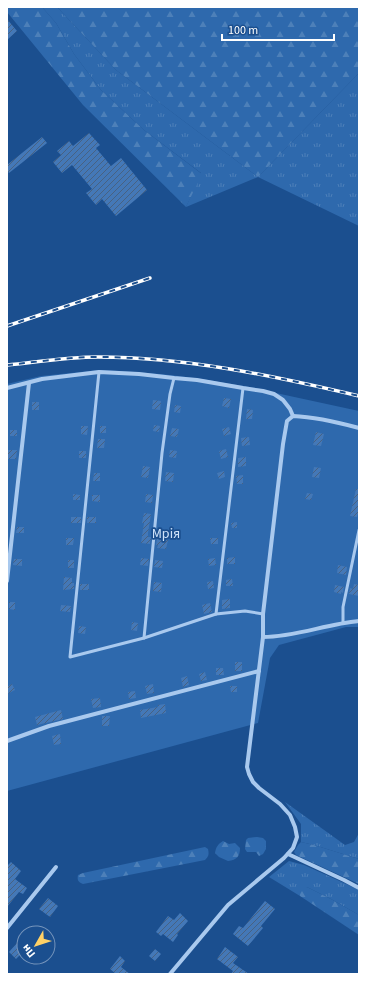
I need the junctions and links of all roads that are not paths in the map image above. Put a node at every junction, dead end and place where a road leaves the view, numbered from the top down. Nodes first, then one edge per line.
1 (99, 372) junction
2 (174, 378) junction
3 (28, 383) junction
4 (7, 388) edge
5 (243, 388) junction
6 (293, 416) junction
7 (359, 428) edge
8 (359, 530) edge
9 (7, 581) edge
10 (216, 614) junction
11 (263, 614) junction
12 (359, 621) edge
13 (343, 623) junction
14 (262, 637) junction
15 (144, 638) junction
16 (259, 671) junction
17 (7, 741) edge
18 (288, 854) junction
19 (56, 867) dead end
20 (359, 888) edge
21 (7, 928) edge
22 (170, 974) edge

1 - 2 street
1 - 3 street
1 - 15 lane
2 - 5 street
2 - 15 lane
3 - 4 street
3 - 9 street
5 - 6 street
5 - 10 lane
6 - 7 street
6 - 11 street
8 - 13 lane
10 - 11 lane
10 - 15 lane
11 - 14 street
12 - 13 street
13 - 14 street
14 - 16 street
16 - 17 street
16 - 18 street
18 - 20 street
18 - 22 street
19 - 21 street

